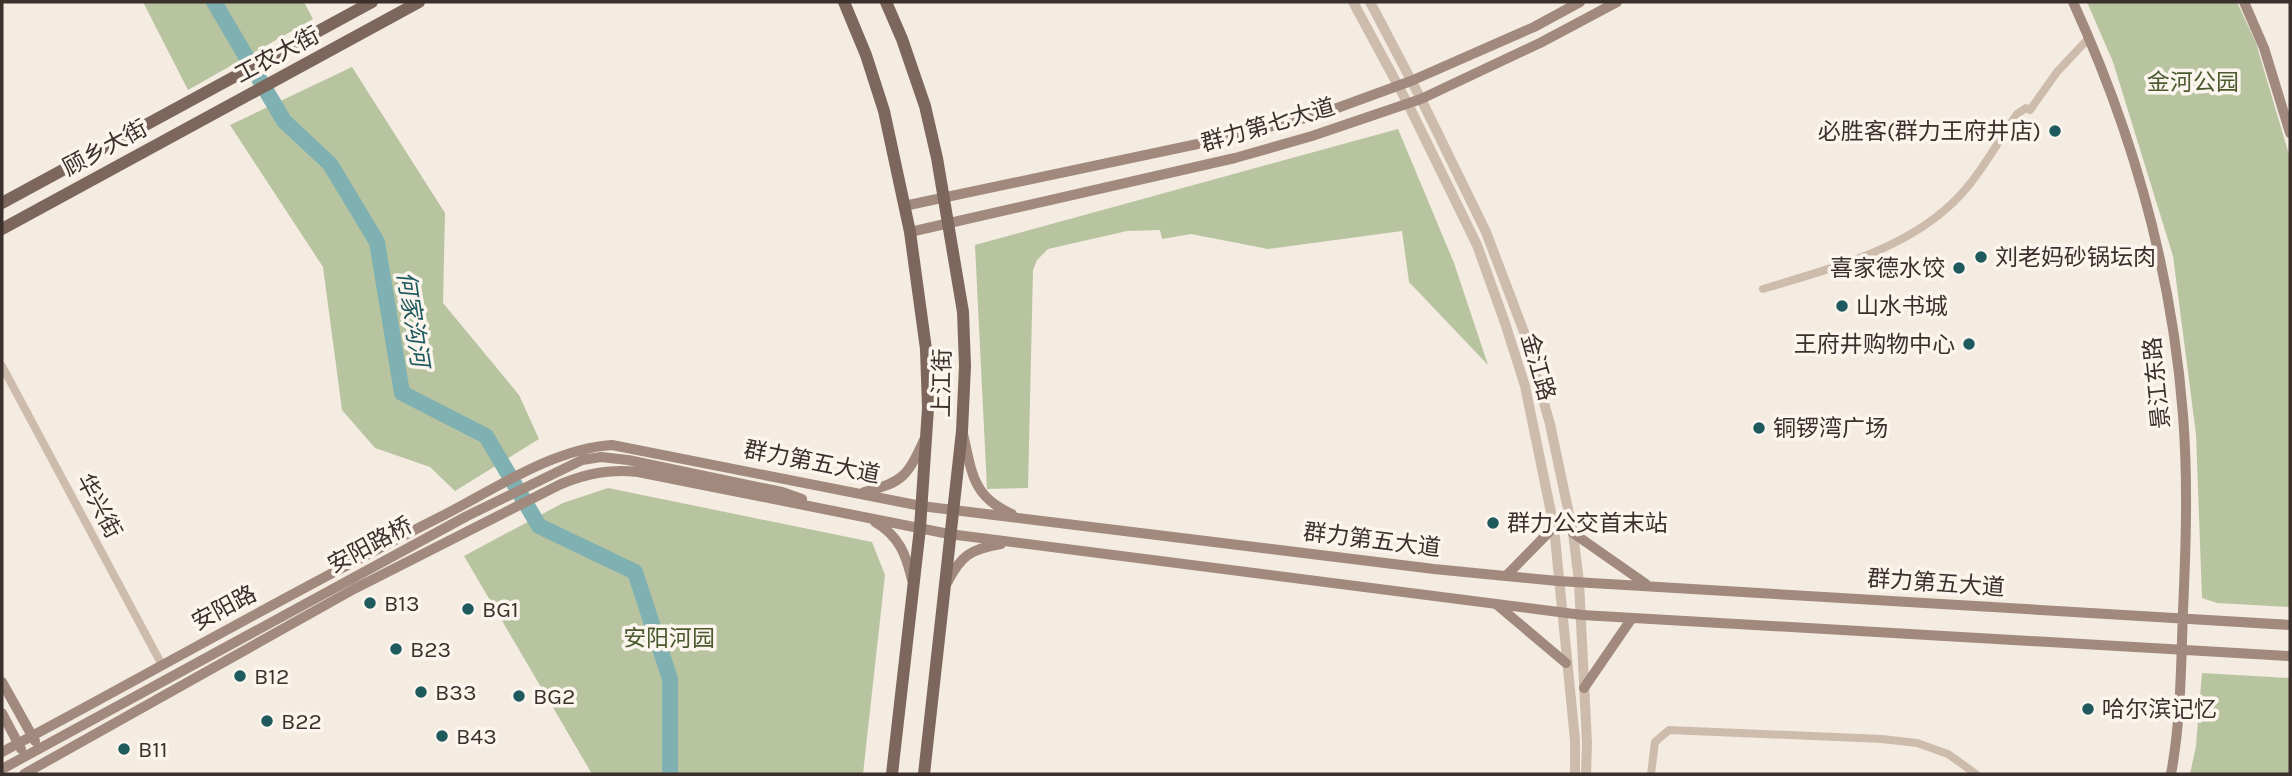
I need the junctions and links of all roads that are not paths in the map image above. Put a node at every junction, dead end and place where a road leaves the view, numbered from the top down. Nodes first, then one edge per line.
1 (372, 2) edge
2 (419, 2) edge
3 (844, 2) edge
4 (886, 2) edge
5 (1353, 2) edge
6 (1370, 2) edge
7 (1580, 2) edge
8 (1617, 2) edge
9 (2073, 2) edge
10 (2244, 2) edge
11 (2088, 39) junction
12 (1412, 81) junction
13 (1398, 86) junction
14 (218, 87) joint
15 (1421, 99) junction
16 (1408, 104) junction
17 (228, 106) joint
18 (2290, 133) edge
19 (944, 199) junction
20 (2, 203) edge
21 (904, 206) junction
22 (949, 224) junction
23 (2, 229) edge
24 (910, 232) junction
25 (1763, 289) dead end
26 (2, 366) edge
27 (962, 431) junction
28 (926, 434) junction
29 (859, 493) junction
30 (468, 503) joint
31 (921, 506) junction
32 (953, 510) junction
33 (833, 511) junction
34 (867, 518) junction
35 (1024, 519) junction
36 (484, 524) joint
37 (1555, 527) junction
38 (920, 528) junction
39 (1573, 533) junction
40 (949, 534) junction
41 (1016, 542) junction
42 (1506, 576) junction
43 (1558, 581) junction
44 (1579, 582) junction
45 (914, 585) junction
46 (1648, 586) junction
47 (943, 592) junction
48 (1496, 604) junction
49 (1562, 613) junction
50 (1582, 615) junction
51 (1632, 618) junction
52 (2183, 619) junction
53 (2290, 625) edge
54 (2183, 650) junction
55 (2290, 656) edge
56 (1566, 663) junction
57 (162, 665) junction
58 (2, 682) edge
59 (1584, 688) junction
60 (2, 713) edge
61 (32, 736) junction
62 (19, 743) junction
63 (2, 752) edge
64 (46, 762) junction
65 (2, 769) edge
66 (28, 772) edge
67 (892, 774) edge
68 (924, 774) edge
69 (1575, 774) edge
70 (1586, 774) edge
71 (1651, 774) edge
72 (1976, 774) edge
73 (2171, 774) edge

1 - 14 main road, 工农大街
2 - 17 main road, 工农大街
3 - 21 main road, 上江街
4 - 19 main road, 上江街
5 - 13 street, 金江路
6 - 12 street, 金江路
7 - 12 main road, 群力第七大道
8 - 15 main road, 群力第七大道
9 - 11 main road, 景江东路
10 - 18 main road
11 - 25 street
11 - 52 main road, 景江东路
12 - 13 main road, 群力第七大道
12 - 15 street, 金江路
13 - 16 street, 金江路
13 - 19 main road, 群力第七大道
14 - 20 main road, 顾乡大街
15 - 16 main road, 群力第七大道
15 - 39 street, 金江路
16 - 22 main road, 群力第七大道
16 - 37 street, 金江路
17 - 23 main road, 顾乡大街
19 - 21 main road, 群力第七大道
19 - 22 main road, 上江街
21 - 24 main road, 上江街
22 - 24 main road, 群力第七大道
22 - 27 main road, 上江街
24 - 28 main road, 上江街
26 - 57 street, 华兴街
27 - 32 main road, 上江街
27 - 35 main road
28 - 29 main road
28 - 31 main road, 上江街
29 - 30 main road, 群力第五大道
29 - 31 main road, 群力第五大道
30 - 57 main road, 安阳路
31 - 32 main road, 群力第五大道
31 - 38 main road, 上江街
32 - 35 main road, 群力第五大道
32 - 40 main road, 上江街
33 - 34 main road, 群力第五大道
33 - 36 main road, 群力第五大道
33 - 65 main road, 安阳路桥
34 - 38 main road, 群力第五大道
34 - 45 main road
35 - 42 main road, 群力第五大道
36 - 64 main road, 安阳路
37 - 42 main road
37 - 43 street, 金江路
38 - 40 main road, 群力第五大道
38 - 45 main road, 上江街
39 - 44 street, 金江路
39 - 46 main road
40 - 41 main road, 群力第五大道
40 - 47 main road, 上江街
41 - 47 main road
41 - 48 main road, 群力第五大道
42 - 43 main road, 群力第五大道
43 - 44 main road, 群力第五大道
43 - 49 street, 金江路
44 - 46 main road, 群力第五大道
44 - 50 street, 金江路
45 - 67 main road, 上江街
46 - 52 main road, 群力第五大道
47 - 68 main road, 上江街
48 - 49 main road, 群力第五大道
48 - 56 main road
49 - 50 main road, 群力第五大道
49 - 56 street, 金江路
50 - 51 main road, 群力第五大道
50 - 59 street, 金江路
51 - 54 main road, 群力第五大道
51 - 59 main road
52 - 53 main road, 群力第五大道
52 - 54 main road, 景江东路
54 - 55 main road, 群力第五大道
54 - 73 main road, 景江东路
56 - 69 street, 金江路
57 - 61 main road, 安阳路
58 - 61 main road
59 - 70 street, 金江路
60 - 62 main road
61 - 62 main road, 安阳路
61 - 64 main road
62 - 63 main road, 安阳路
62 - 66 main road
64 - 66 main road, 安阳路
71 - 72 street

